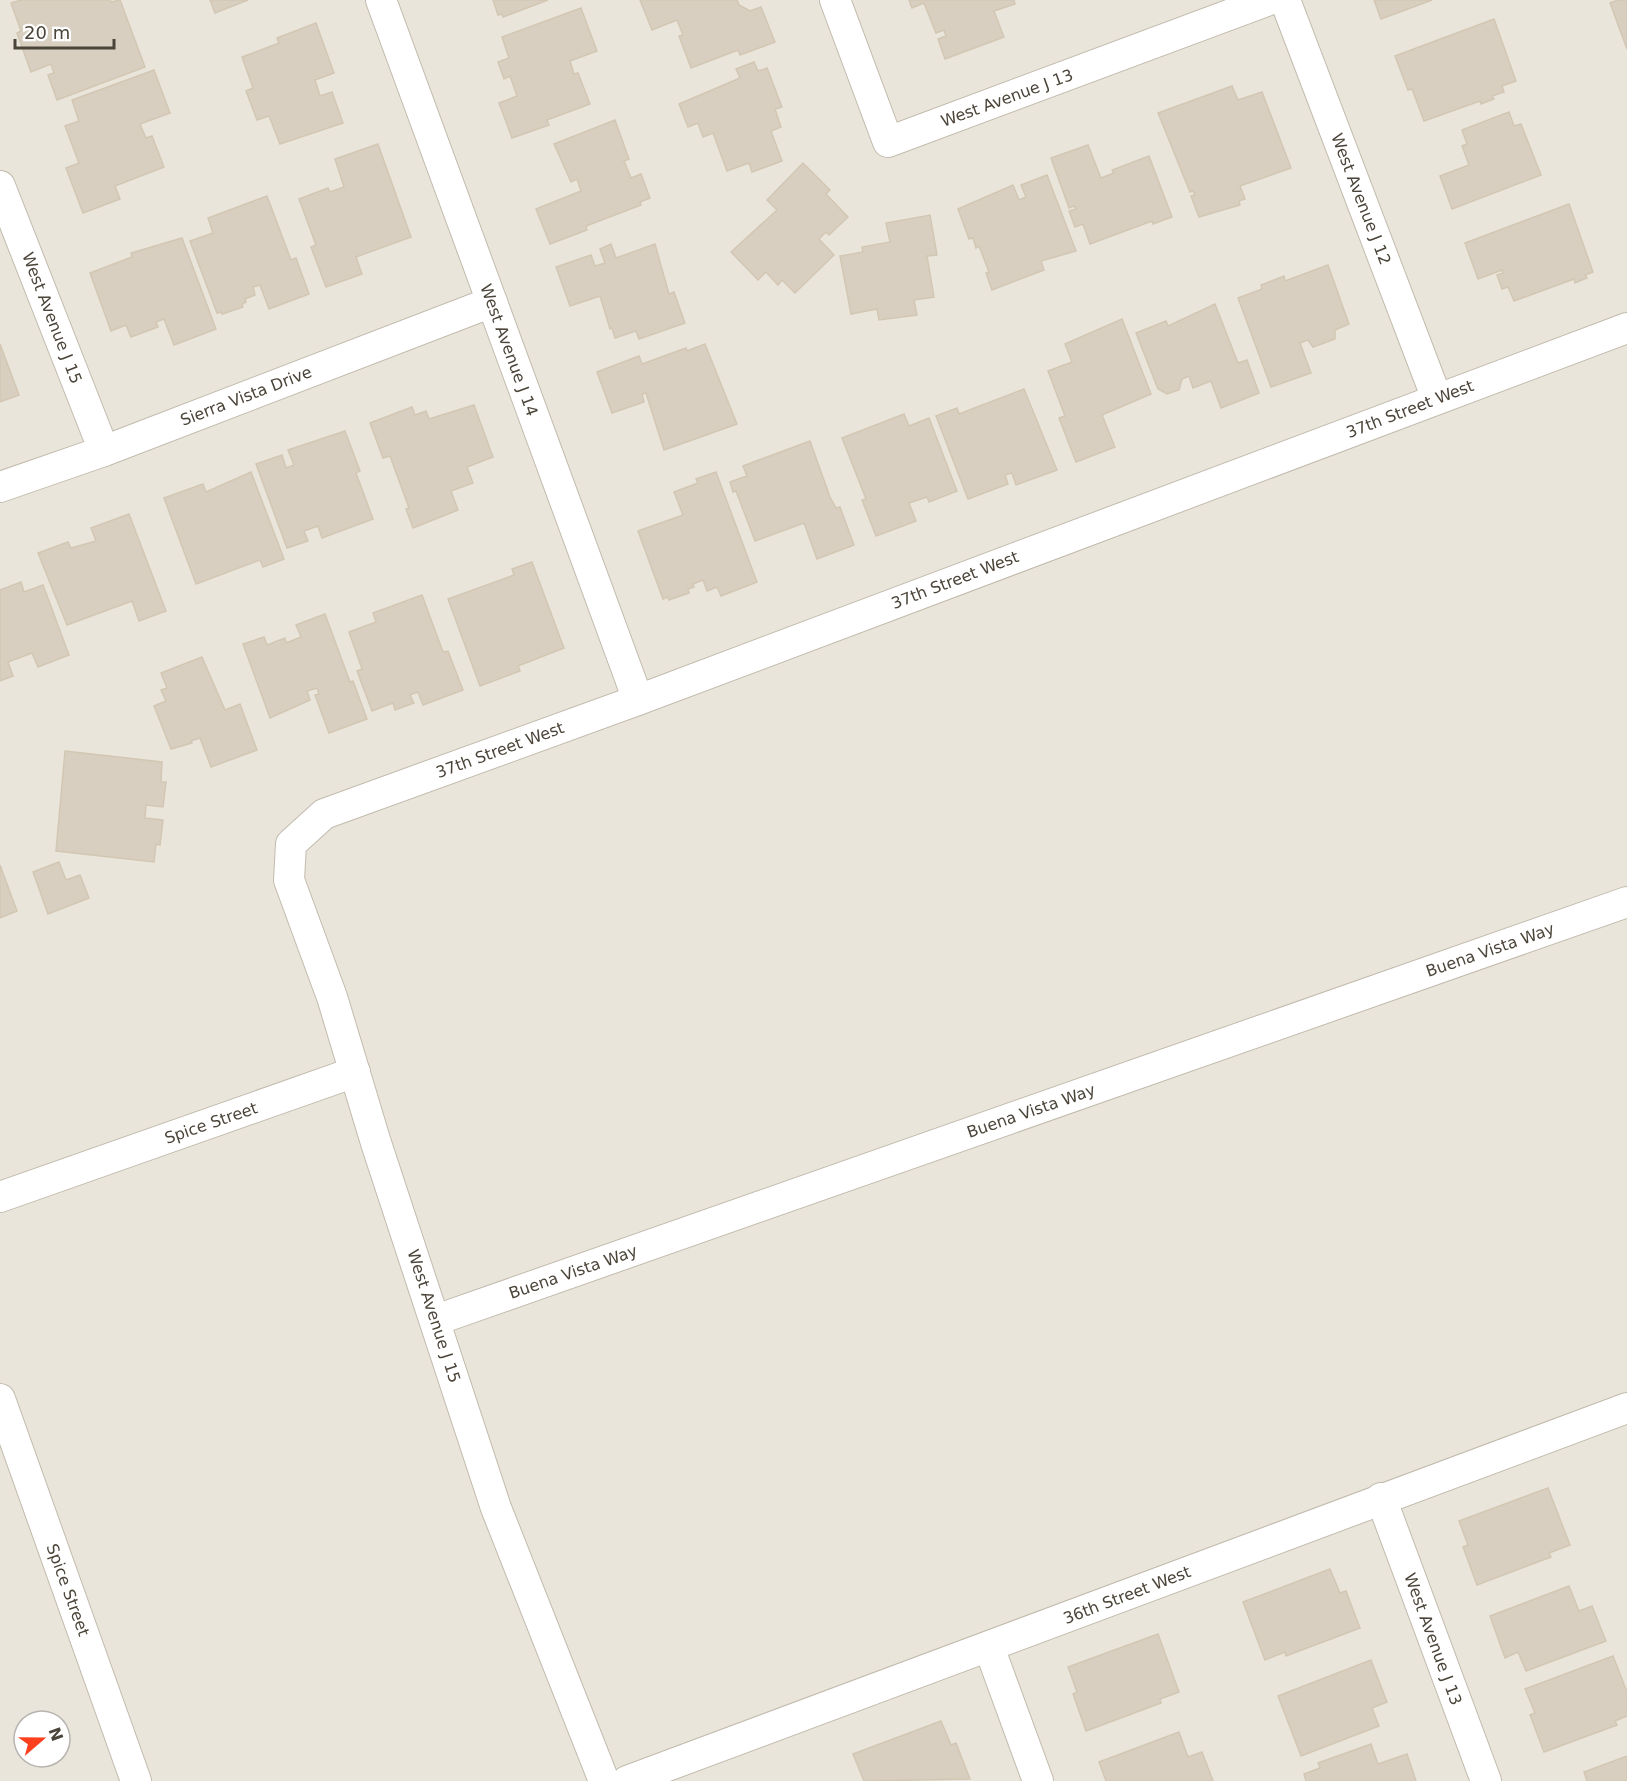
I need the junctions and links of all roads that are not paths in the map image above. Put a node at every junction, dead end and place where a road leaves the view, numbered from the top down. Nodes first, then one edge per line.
1 (381, 0) edge
2 (834, 0) edge
3 (1269, 0) edge
4 (1285, 0) edge
5 (0, 186) edge
6 (492, 302) junction
7 (1627, 328) edge
8 (1437, 399) junction
9 (104, 451) junction
10 (0, 487) edge
11 (638, 699) junction
12 (291, 844) joint
13 (1627, 902) edge
14 (355, 1072) junction
15 (0, 1197) edge
16 (435, 1320) junction
17 (0, 1399) edge
18 (1627, 1408) edge
19 (1381, 1498) junction
20 (989, 1647) junction
21 (136, 1781) edge
22 (604, 1781) edge
23 (627, 1781) edge
24 (1038, 1781) edge
25 (1486, 1781) edge

1 - 6 street, West Avenue J 14
2 - 3 street, West Avenue J 13
4 - 8 street, West Avenue J 12
5 - 9 street, West Avenue J 15
6 - 9 street, Sierra Vista Drive
6 - 11 street, West Avenue J 14
7 - 8 street, 37th Street West
8 - 11 street, 37th Street West
9 - 10 street, Sierra Vista Drive
11 - 12 street, 37th Street West
12 - 14 street, West Avenue J 15
13 - 16 street, Buena Vista Way
14 - 15 street, Spice Street
14 - 16 street, West Avenue J 15
16 - 22 street, West Avenue J 15
17 - 21 street, Spice Street
18 - 19 street, 36th Street West
19 - 20 street, 36th Street West
19 - 25 street, West Avenue J 13
20 - 23 street, 36th Street West
20 - 24 street

